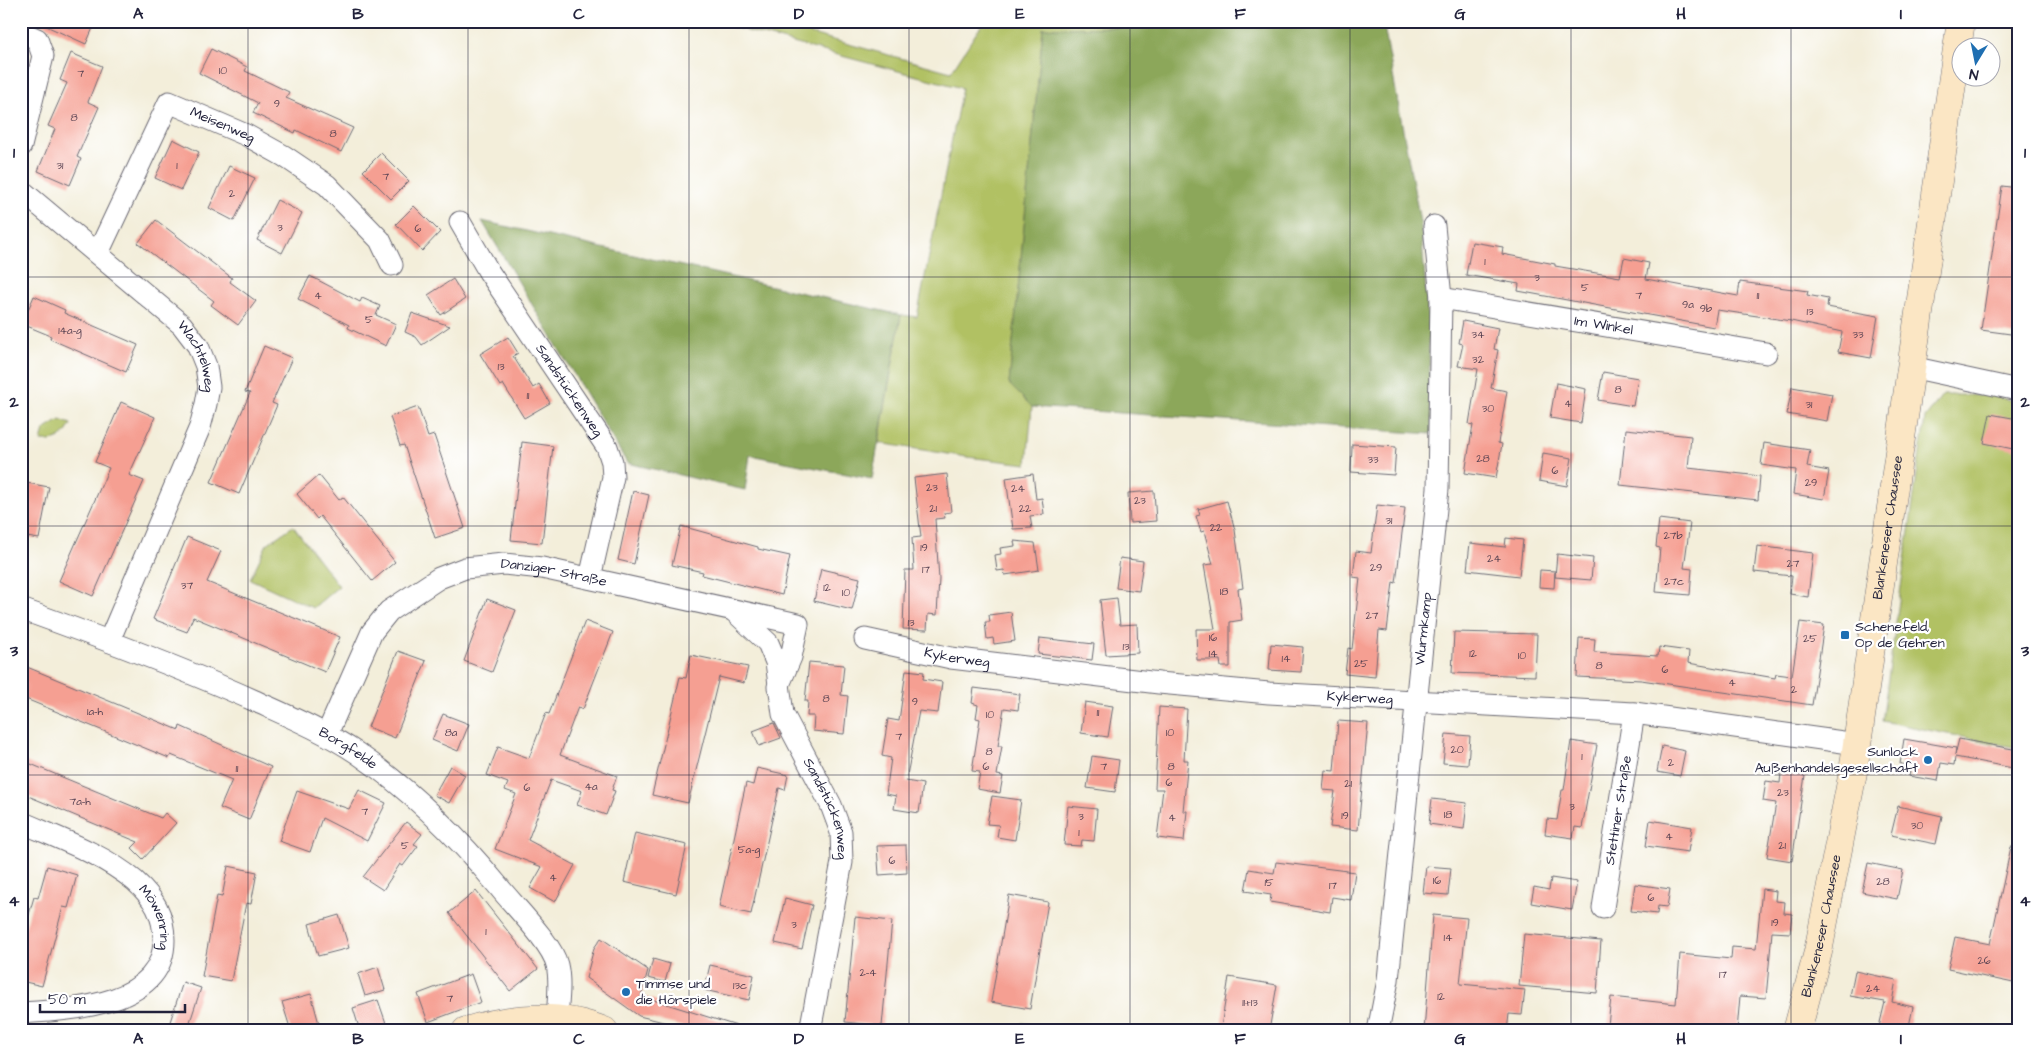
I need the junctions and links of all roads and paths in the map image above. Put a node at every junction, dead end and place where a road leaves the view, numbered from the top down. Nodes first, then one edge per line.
1 (1961, 21) edge
2 (21, 32) edge
3 (21, 146) edge
4 (21, 190) edge
5 (460, 222) dead end
6 (1434, 226) dead end
7 (98, 253) junction
8 (392, 264) dead end
9 (1441, 298) junction
10 (1766, 353) dead end
11 (1911, 367) junction
12 (2018, 390) edge
13 (590, 578) junction
14 (21, 609) edge
15 (732, 610) junction
16 (865, 638) dead end
17 (109, 641) junction
18 (778, 687) junction
19 (1415, 702) junction
20 (1634, 713) junction
21 (327, 734) junction
22 (1857, 744) junction
23 (21, 822) edge
24 (1604, 908) dead end
25 (21, 1013) edge
26 (557, 1018) junction
27 (466, 1031) edge
28 (604, 1031) edge
29 (810, 1031) edge
30 (1378, 1031) edge
31 (1797, 1031) edge

1 - 11 main road, Blankeneser Chaussee
2 - 3 street
4 - 7 street, Wachtelweg
5 - 13 street, Sandstückenweg
6 - 9 street, Wurmkamp
7 - 8 street, Meisenweg
7 - 17 street, Wachtelweg
9 - 10 street, Im Winkel
9 - 19 street, Wurmkamp
11 - 12 street
11 - 22 main road, Blankeneser Chaussee
13 - 15 street, Danziger Straße
13 - 21 street, Danziger Straße
14 - 17 street, Borgfelde
15 - 18 street, Sandstückenweg
15 - 18 street, Danziger Straße
16 - 19 street, Kykerweg
17 - 21 street, Borgfelde
18 - 29 street, Sandstückenweg
19 - 20 street, Kykerweg
19 - 30 street, Wurmkamp
20 - 22 street, Kykerweg
20 - 24 street, Stettiner Straße
21 - 26 street, Borgfelde
22 - 31 main road, Blankeneser Chaussee
23 - 25 street, Möwenring
26 - 27 main road
26 - 28 main road

